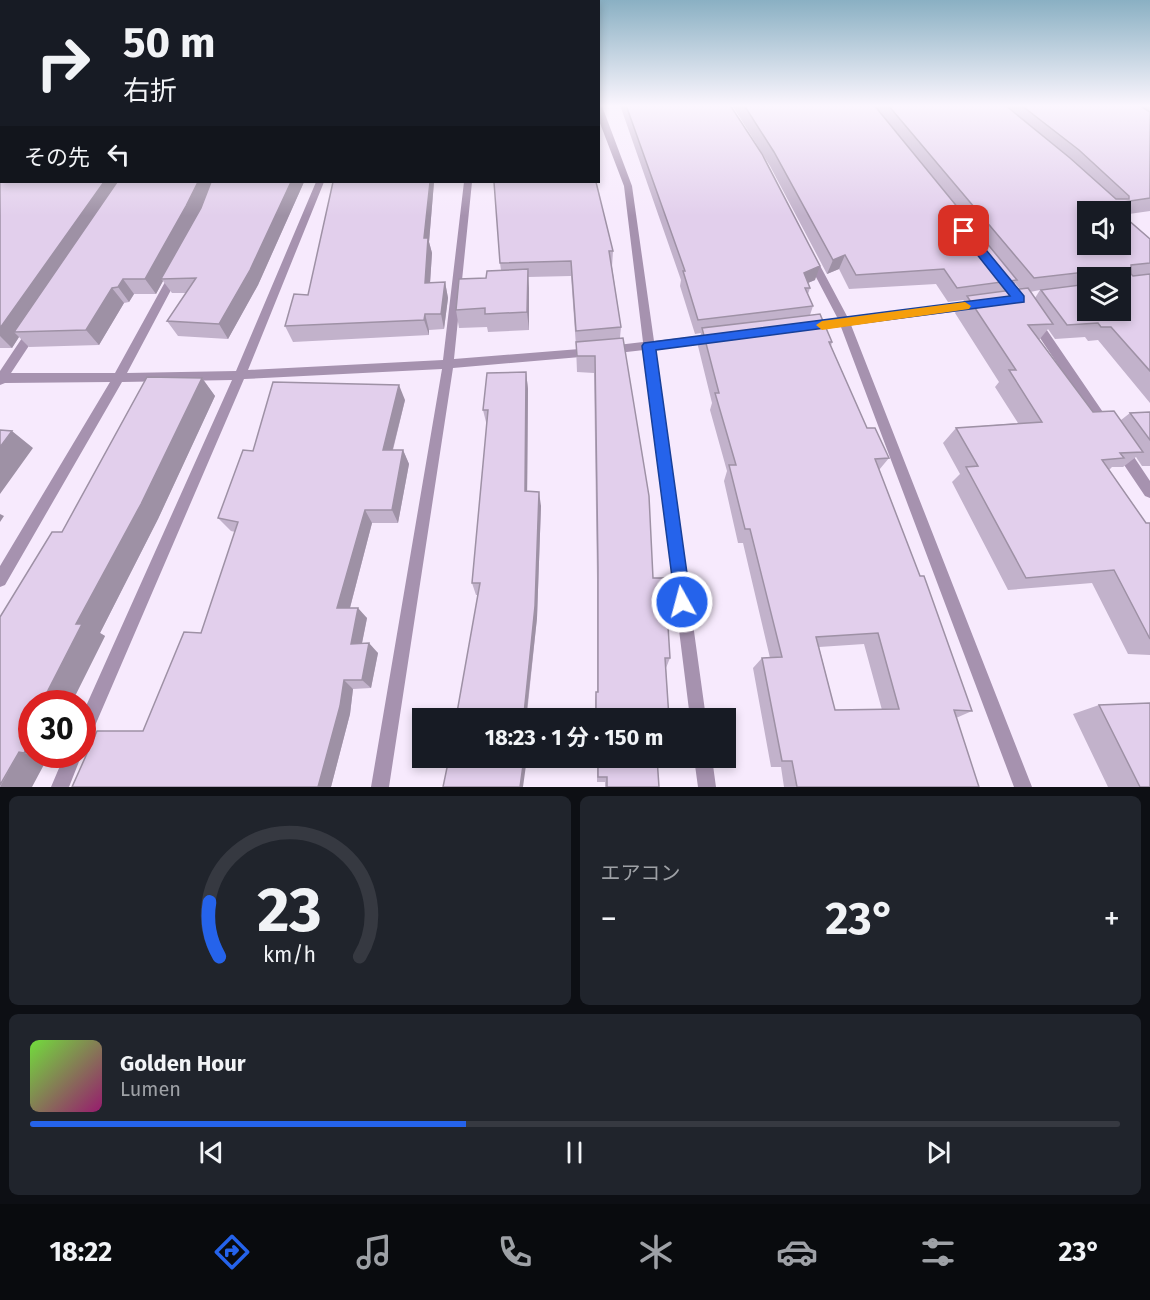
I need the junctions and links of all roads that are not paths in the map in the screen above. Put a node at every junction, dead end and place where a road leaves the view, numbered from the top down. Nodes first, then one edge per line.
1 (611, 142) edge
2 (320, 183) edge
3 (468, 183) edge
4 (807, 250) edge
5 (179, 264) edge
6 (984, 303) edge
7 (1032, 318) edge
8 (40, 320) edge
9 (845, 323) junction
10 (799, 328) edge
11 (729, 336) edge
12 (649, 346) junction
13 (448, 365) junction
14 (240, 376) junction
15 (0, 379) edge
16 (118, 379) junction
17 (1150, 492) edge
18 (0, 580) edge
19 (96, 704) edge
20 (697, 708) edge
21 (68, 768) edge
22 (704, 768) edge
23 (60, 787) edge
24 (380, 787) edge
25 (707, 787) edge
26 (1023, 787) edge

1 - 12 street
2 - 14 street
3 - 13 street
4 - 9 street
5 - 16 street
6 - 9 street
7 - 17 street
8 - 15 street
9 - 10 street
9 - 26 street
11 - 12 street
12 - 13 street
12 - 20 street
13 - 14 street
13 - 24 street
14 - 16 street
14 - 19 street
15 - 16 street
16 - 18 street
21 - 23 street
22 - 25 street

